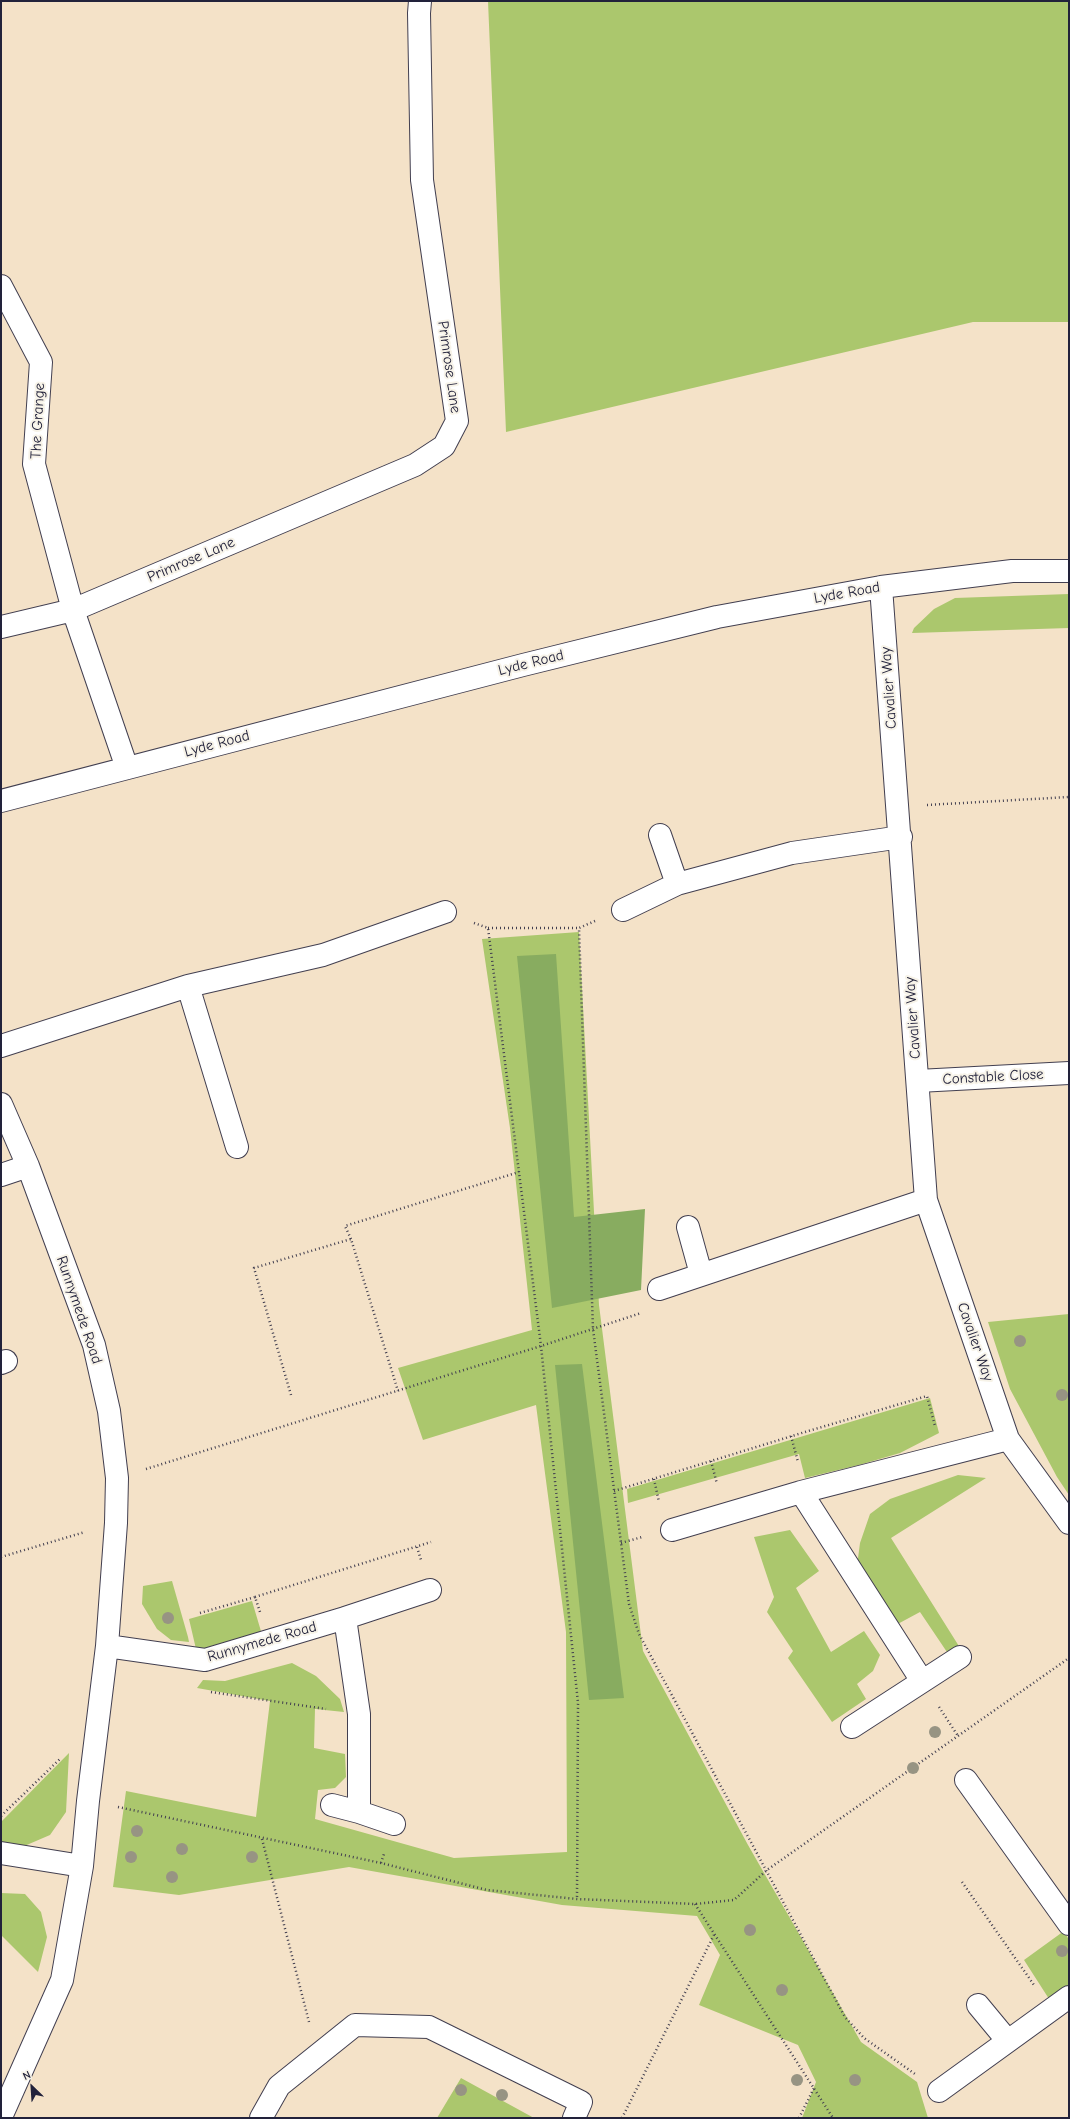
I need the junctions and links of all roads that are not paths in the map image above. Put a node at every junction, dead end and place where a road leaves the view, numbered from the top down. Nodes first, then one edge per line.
1 (420, 1) edge
2 (1, 286) edge
3 (1069, 571) edge
4 (881, 587) junction
5 (73, 610) junction
6 (1, 628) edge
7 (127, 768) junction
8 (1, 801) edge
9 (660, 835) dead end
10 (901, 837) junction
11 (677, 884) junction
12 (623, 910) dead end
13 (445, 912) road end
14 (188, 986) junction
15 (1, 1046) edge
16 (1069, 1073) edge
17 (918, 1081) junction
18 (1, 1104) edge
19 (237, 1147) dead end
20 (28, 1166) junction
21 (1, 1175) edge
22 (926, 1200) junction
23 (688, 1228) dead end
24 (701, 1274) junction
25 (659, 1289) road end
26 (1008, 1439) junction
27 (801, 1492) junction
28 (1069, 1523) edge
29 (672, 1530) dead end
30 (430, 1590) dead end
31 (345, 1618) junction
32 (107, 1646) junction
33 (960, 1657) dead end
34 (922, 1681) junction
35 (852, 1727) dead end
36 (966, 1780) dead end
37 (332, 1805) dead end
38 (359, 1812) junction
39 (394, 1824) dead end
40 (1, 1853) edge
41 (82, 1866) junction
42 (1069, 1924) edge
43 (1069, 1997) edge
44 (978, 2004) dead end
45 (1007, 2040) junction
46 (939, 2091) dead end
47 (1, 2117) edge
48 (261, 2118) edge
49 (574, 2118) edge

1 - 5 street, Primrose Lane
2 - 5 street, The Grange
3 - 4 street, Lyde Road
4 - 7 street, Lyde Road
4 - 10 street, Cavalier Way
5 - 6 street, Primrose Lane
5 - 7 street
7 - 8 street, Lyde Road
9 - 11 street
10 - 11 street
10 - 17 street, Cavalier Way
11 - 12 street
13 - 14 street
14 - 15 street
14 - 19 street
16 - 17 street, Constable Close
17 - 22 street, Cavalier Way
18 - 20 street, Runnymede Road
20 - 21 street
20 - 32 street, Runnymede Road
22 - 24 street
22 - 26 street, Cavalier Way
23 - 24 street
24 - 25 street
26 - 27 street
26 - 28 street, Cavalier Way
27 - 29 street
27 - 34 street
30 - 31 street, Runnymede Road
31 - 32 street, Runnymede Road
31 - 38 street
32 - 41 street, Runnymede Road
33 - 34 street
34 - 35 street
36 - 42 street
37 - 38 street
38 - 39 street
40 - 41 street
41 - 47 street, Runnymede Road
43 - 45 street
44 - 45 street
45 - 46 street
48 - 49 street

